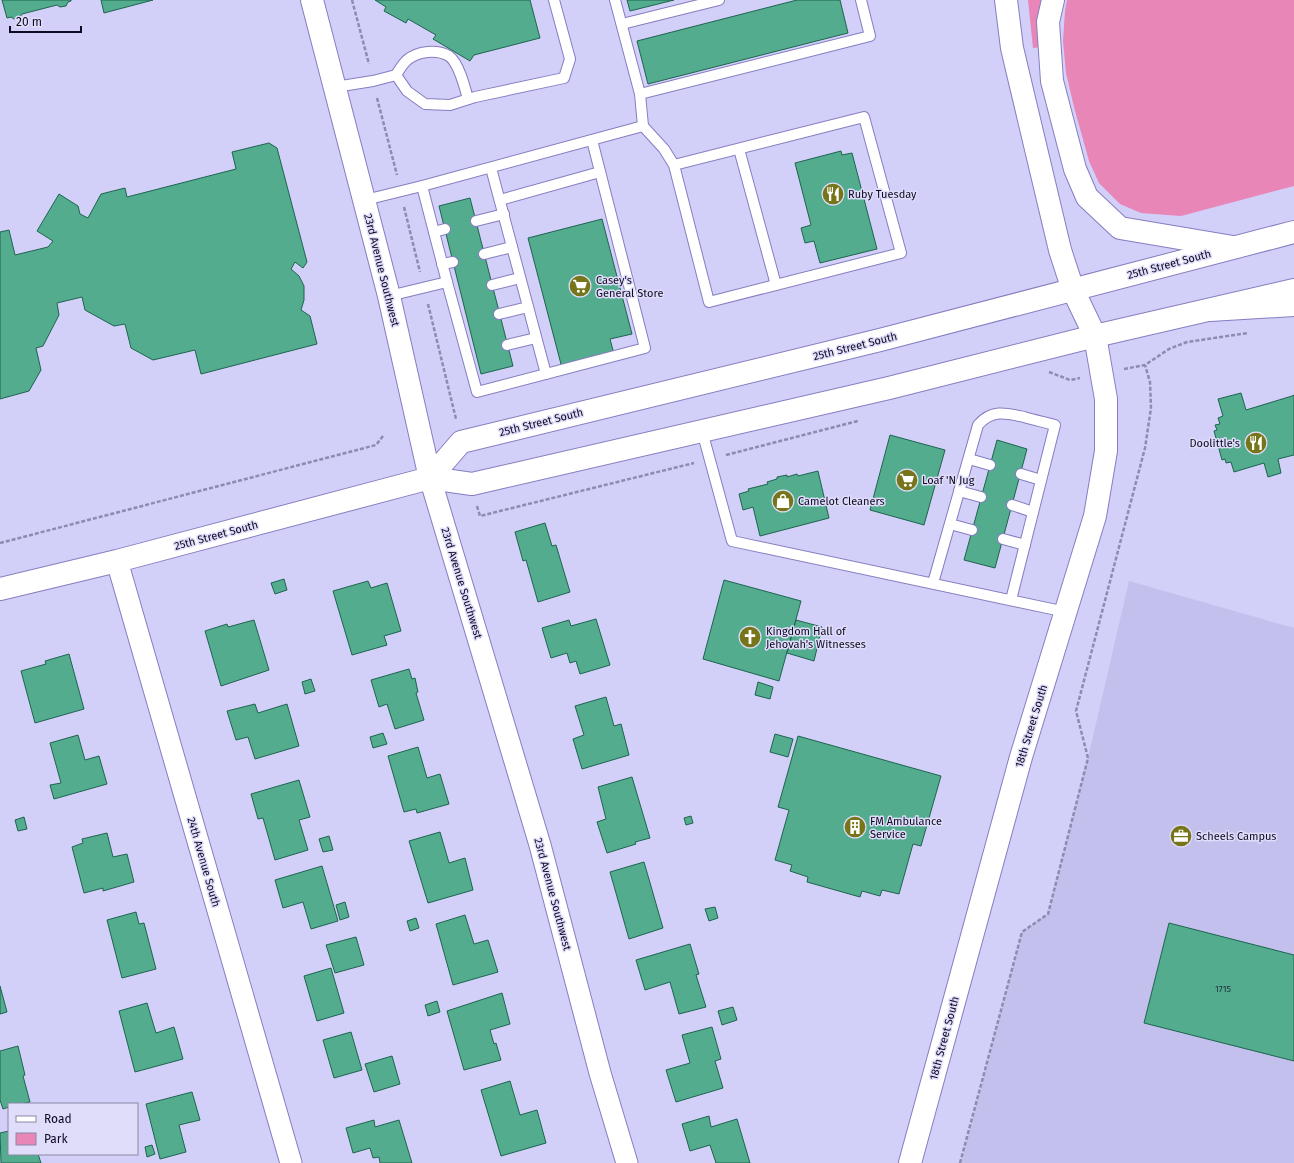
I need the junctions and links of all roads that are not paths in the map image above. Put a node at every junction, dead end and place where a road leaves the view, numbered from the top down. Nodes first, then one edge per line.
1 (312, 0) edge
2 (554, 0) edge
3 (615, 0) edge
4 (719, 0) edge
5 (861, 0) edge
6 (1006, 0) edge
7 (1053, 0) edge
8 (622, 24) junction
9 (396, 75) junction
10 (335, 87) junction
11 (640, 94) junction
12 (468, 99) junction
13 (643, 126) junction
14 (592, 140) junction
15 (739, 149) junction
16 (674, 165) junction
17 (491, 168) junction
18 (600, 172) junction
19 (422, 186) junction
20 (365, 200) junction
21 (500, 200) junction
22 (504, 214) junction
23 (476, 221) dead end
24 (445, 229) dead end
25 (434, 232) junction
26 (1294, 232) edge
27 (512, 247) junction
28 (1233, 247) junction
29 (484, 254) dead end
30 (453, 262) dead end
31 (442, 264) junction
32 (520, 278) junction
33 (446, 282) junction
34 (492, 285) dead end
35 (776, 285) junction
36 (1073, 290) junction
37 (1294, 290) edge
38 (461, 294) dead end
39 (389, 296) junction
40 (450, 297) junction
41 (1294, 305) edge
42 (528, 307) junction
43 (1210, 310) junction
44 (499, 314) dead end
45 (1095, 336) junction
46 (536, 338) junction
47 (507, 345) dead end
48 (546, 374) junction
49 (702, 430) junction
50 (969, 459) junction
51 (990, 465) dead end
52 (1021, 474) dead end
53 (430, 478) junction
54 (1041, 480) junction
55 (959, 491) junction
56 (981, 497) dead end
57 (1012, 505) dead end
58 (1033, 512) junction
59 (950, 524) junction
60 (972, 530) dead end
61 (1003, 539) dead end
62 (1024, 545) junction
63 (117, 561) junction
64 (933, 583) junction
65 (0, 589) edge
66 (1011, 600) junction
67 (1066, 612) junction
68 (291, 1163) edge
69 (627, 1163) edge
70 (910, 1163) edge

1 - 10 main road, 23rd Avenue Southwest
2 - 12 lane
3 - 8 lane
4 - 8 lane
5 - 11 lane
6 - 36 main road, 18th Street South
7 - 28 main road
8 - 11 lane
9 - 10 lane
9 - 12 lane
9 - 12 lane
10 - 20 main road, 23rd Avenue Southwest
11 - 13 lane
13 - 14 lane
13 - 16 lane
14 - 17 lane
14 - 18 lane
15 - 16 lane
15 - 35 lane
15 - 35 lane
16 - 35 lane
17 - 19 lane
17 - 21 lane
18 - 21 lane
18 - 48 lane
19 - 20 lane
19 - 25 lane
20 - 39 main road, 23rd Avenue Southwest
21 - 22 lane
22 - 23 lane
22 - 27 lane
24 - 25 lane
25 - 31 lane
26 - 28 main road, 25th Street South
27 - 29 lane
27 - 32 lane
28 - 36 main road, 25th Street South
30 - 31 lane
31 - 33 lane
32 - 34 lane
32 - 42 lane
33 - 39 lane
33 - 40 lane
36 - 45 main road, 18th Street South
36 - 53 main road, 25th Street South
37 - 43 main road, 25th Street South
38 - 40 lane
39 - 53 main road, 23rd Avenue Southwest
40 - 48 lane
41 - 43 main road
42 - 44 lane
42 - 46 lane
43 - 45 main road, 25th Street South
45 - 49 main road, 25th Street South
45 - 67 main road, 18th Street South
46 - 47 lane
46 - 48 lane
49 - 53 main road, 25th Street South
49 - 64 lane
50 - 51 lane
50 - 54 lane
50 - 55 lane
52 - 54 lane
53 - 63 main road, 25th Street South
53 - 69 street, 23rd Avenue Southwest
54 - 58 lane
55 - 56 lane
55 - 59 lane
57 - 58 lane
58 - 62 lane
59 - 60 lane
59 - 64 lane
61 - 62 lane
62 - 66 lane
63 - 65 main road, 25th Street South
63 - 68 street, 24th Avenue South
64 - 66 lane
66 - 67 lane
67 - 70 main road, 18th Street South

